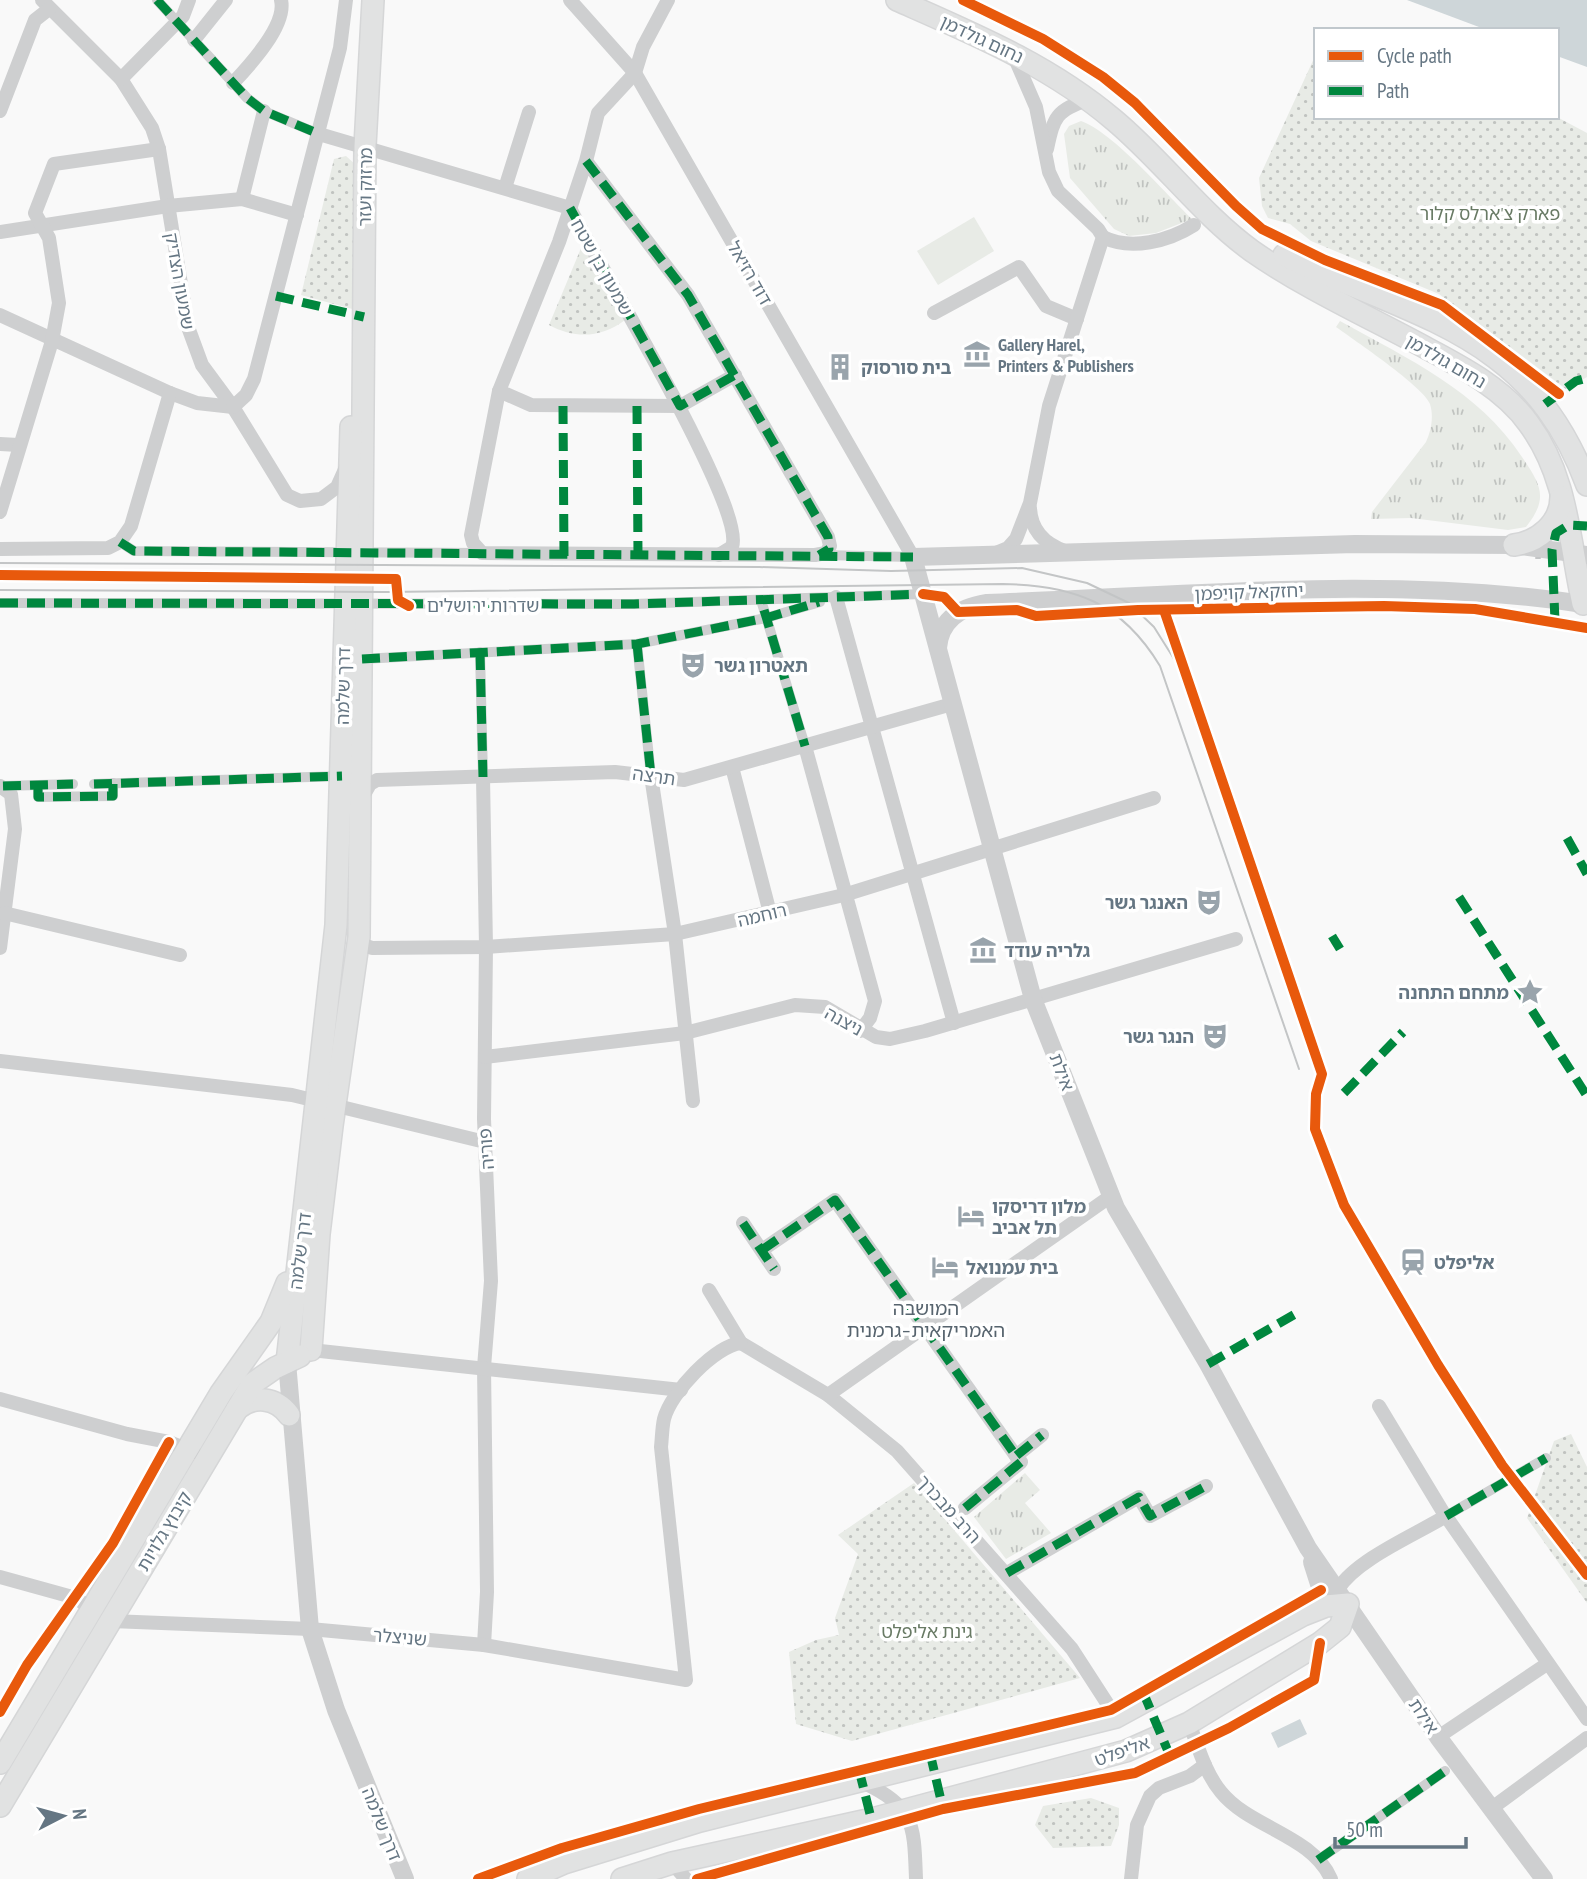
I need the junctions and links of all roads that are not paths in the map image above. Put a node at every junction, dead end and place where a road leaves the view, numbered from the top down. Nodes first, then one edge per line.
1 (157, 0) edge
2 (189, 0) edge
3 (226, 0) edge
4 (281, 0) edge
5 (346, 0) edge
6 (373, 0) edge
7 (570, 0) edge
8 (668, 0) edge
9 (897, 0) edge
10 (45, 5) edge
11 (177, 23) junction
12 (194, 40) junction
13 (1011, 50) junction
14 (635, 74) junction
15 (121, 79) junction
16 (233, 83) junction
17 (1089, 99) junction
18 (0, 111) edge
19 (264, 111) junction
20 (529, 112) dead end
21 (319, 134) junction
22 (365, 146) junction
23 (159, 149) junction
24 (1046, 154) junction
25 (586, 161) junction
26 (505, 188) junction
27 (242, 199) junction
28 (167, 206) junction
29 (570, 208) junction
30 (297, 215) junction
31 (1220, 223) junction
32 (1194, 225) dead end
33 (42, 227) junction
34 (0, 232) edge
35 (1103, 237) junction
36 (934, 313) dead end
37 (0, 315) edge
38 (1077, 319) junction
39 (52, 341) junction
40 (362, 374) junction
41 (735, 375) junction
42 (499, 391) junction
43 (170, 393) junction
44 (233, 407) junction
45 (680, 407) junction
46 (0, 444) edge
47 (18, 445) junction
48 (347, 463) junction
49 (1582, 463) edge
50 (1587, 485) edge
51 (1561, 488) junction
52 (1030, 503) junction
53 (0, 512) edge
54 (120, 542) junction
55 (1514, 545) junction
56 (0, 548) edge
57 (1073, 553) junction
58 (354, 554) junction
59 (482, 554) junction
60 (1579, 554) edge
61 (719, 555) junction
62 (815, 555) junction
63 (981, 556) junction
64 (912, 557) junction
65 (923, 593) junction
66 (836, 597) junction
67 (761, 600) junction
68 (1586, 600) edge
69 (0, 603) edge
70 (354, 605) junction
71 (766, 618) junction
72 (636, 644) junction
73 (480, 652) junction
74 (938, 652) junction
75 (362, 659) junction
76 (952, 704) junction
77 (871, 727) junction
78 (805, 746) junction
79 (732, 767) junction
80 (342, 776) junction
81 (651, 776) junction
82 (483, 777) junction
83 (113, 783) junction
84 (74, 784) dead end
85 (94, 784) dead end
86 (38, 785) junction
87 (1, 786) edge
88 (1154, 798) dead end
89 (360, 805) junction
90 (992, 850) junction
91 (912, 875) junction
92 (844, 895) junction
93 (4, 913) junction
94 (770, 913) junction
95 (675, 934) junction
96 (359, 937) junction
97 (1236, 939) dead end
98 (486, 947) junction
99 (0, 948) edge
100 (180, 955) dead end
101 (1033, 999) junction
102 (954, 1023) junction
103 (860, 1031) junction
104 (685, 1033) junction
105 (485, 1057) junction
106 (3, 1058) edge
107 (693, 1101) dead end
108 (326, 1102) junction
109 (485, 1142) junction
110 (1111, 1196) junction
111 (743, 1223) dead end
112 (302, 1234) junction
113 (762, 1250) junction
114 (774, 1269) dead end
115 (709, 1290) dead end
116 (925, 1325) junction
117 (741, 1343) junction
118 (311, 1350) junction
119 (288, 1352) junction
120 (238, 1367) junction
121 (484, 1367) junction
122 (681, 1390) junction
123 (828, 1395) junction
124 (0, 1399) edge
125 (1379, 1406) dead end
126 (237, 1409) junction
127 (289, 1415) junction
128 (1042, 1435) dead end
129 (188, 1449) junction
130 (1016, 1456) junction
131 (1546, 1458) dead end
132 (207, 1460) junction
133 (1206, 1486) dead end
134 (965, 1508) dead end
135 (1446, 1516) junction
136 (1007, 1573) junction
137 (0, 1577) edge
138 (1337, 1600) junction
139 (88, 1616) junction
140 (111, 1621) junction
141 (310, 1629) junction
142 (484, 1645) junction
143 (1547, 1664) junction
144 (1116, 1717) junction
145 (1587, 1719) edge
146 (1189, 1723) junction
147 (1438, 1737) junction
148 (1587, 1738) edge
149 (0, 1763) edge
150 (1205, 1765) junction
151 (1445, 1771) dead end
152 (862, 1782) junction
153 (0, 1806) edge
154 (1492, 1808) junction
155 (905, 1811) junction
156 (1318, 1860) junction
157 (679, 1871) edge
158 (405, 1879) edge
159 (528, 1879) edge
160 (622, 1879) edge
161 (916, 1879) edge
162 (1131, 1879) edge
163 (1331, 1879) edge
164 (1544, 1879) edge

1 - 11 street
2 - 11 street
3 - 12 street
4 - 16 street
5 - 21 street
6 - 22 main road, מרזוק ועזר
7 - 14 street, דוד רזיאל
8 - 14 street
9 - 13 main road, נחום גולדמן
10 - 15 street, שמעון הצדיק
10 - 18 street
11 - 12 street
11 - 15 street
12 - 16 street
13 - 17 main road, נחום גולדמן
13 - 24 street
14 - 25 street
14 - 64 street, דוד רזיאל
15 - 23 street, שמעון הצדיק
16 - 19 street
17 - 24 street
17 - 31 main road, נחום גולדמן
19 - 21 street
19 - 27 street
20 - 26 street
21 - 22 street, שמעון בן שטח
21 - 30 street
22 - 26 street, שמעון בן שטח
22 - 40 main road, מרזוק ועזר
23 - 28 street, שמעון הצדיק
23 - 33 street
24 - 35 street
25 - 29 street
25 - 41 street
26 - 29 street, שמעון בן שטח
27 - 28 street
27 - 30 street
28 - 33 street
28 - 44 street, שמעון הצדיק
29 - 42 street
29 - 45 street, שמעון בן שטח
30 - 44 street
31 - 49 main road, נחום גולדמן
31 - 51 main road, נחום גולדמן
32 - 35 street
33 - 34 street
33 - 39 street
35 - 38 street
36 - 38 street
37 - 39 street
38 - 52 street
39 - 43 street
39 - 47 street
40 - 48 main road, מרזוק ועזר
40 - 58 main road, מרזוק ועזר
41 - 45 street
41 - 62 street
42 - 45 street
42 - 59 street
43 - 44 street
43 - 54 street
44 - 48 street, שמעון הצדיק
45 - 61 street, שמעון בן שטח
46 - 47 street
47 - 53 street
48 - 58 main road, מרזוק ועזר
49 - 50 main road, נחום גולדמן
51 - 55 main road
51 - 60 main road, נחום גולדמן
52 - 57 street
52 - 63 street
54 - 56 street
54 - 58 street
55 - 57 street
55 - 60 street
57 - 63 street
58 - 59 street
58 - 70 main road, מרזוק ועזר
59 - 61 street
60 - 68 main road, נחום גולדמן
61 - 62 street
62 - 64 street
63 - 64 street
64 - 65 street, אילת
65 - 66 street, שדרות ירושלים
65 - 74 street, אילת
66 - 67 street, שדרות ירושלים
66 - 71 street
66 - 77 street
67 - 70 street, שדרות ירושלים
67 - 71 street
68 - 74 street, יחזקאל קויפמן
69 - 70 street, שדרות ירושלים
70 - 75 main road, דרך שלמה
70 - 80 main road, דרך שלמה
71 - 72 street
71 - 78 street
72 - 73 street
72 - 81 street
73 - 75 street
73 - 82 street, פוריה
74 - 76 street, אילת
75 - 89 main road, דרך שלמה
76 - 77 street, תרצה
76 - 90 street, אילת
77 - 78 street, תרצה
77 - 91 street
78 - 79 street, תרצה
78 - 92 street
79 - 81 street, תרצה
79 - 94 street
80 - 83 street
80 - 108 main road, דרך שלמה
81 - 82 street, תרצה
81 - 95 street
82 - 89 street, תרצה
82 - 98 street, פוריה
83 - 85 street
83 - 86 street
84 - 86 street
86 - 87 street
87 - 93 street
88 - 90 street, רוחמה
89 - 96 main road, דרך שלמה
90 - 91 street, רוחמה
90 - 101 street, אילת
91 - 92 street, רוחמה
91 - 102 street
92 - 94 street, רוחמה
92 - 103 street
93 - 99 street
93 - 100 street
94 - 95 street, רוחמה
95 - 98 street, רוחמה
95 - 104 street
96 - 98 street, רוחמה
96 - 108 main road, דרך שלמה
97 - 101 street, ניצנה
98 - 105 street, פוריה
101 - 102 street, ניצנה
101 - 110 street, אילת
102 - 103 street, ניצנה
103 - 104 street, ניצנה
104 - 105 street, ניצנה
104 - 107 street
105 - 109 street, פוריה
106 - 108 street
108 - 109 street
108 - 112 main road, דרך שלמה
108 - 118 main road, דרך שלמה
109 - 121 street, פוריה
110 - 116 street
110 - 138 street, אילת
111 - 113 street
112 - 119 main road, דרך שלמה
112 - 120 main road, קיבוץ גלויות
113 - 114 street
113 - 116 street
115 - 117 street
116 - 123 street
116 - 130 street
117 - 122 street
117 - 123 street, הרב מבכרך
118 - 119 main road
118 - 121 street
119 - 120 main road, קיבוץ גלויות
119 - 126 main road, קיבוץ גלויות
119 - 127 street, דרך שלמה
120 - 129 main road, קיבוץ גלויות
121 - 122 street
121 - 142 street, פוריה
122 - 142 street, שניצלר
123 - 136 street, הרב מבכרך
124 - 129 street
125 - 135 street
126 - 127 main road
126 - 132 main road, קיבוץ גלויות
127 - 141 street, דרך שלמה
128 - 130 street
129 - 132 street
129 - 139 main road, קיבוץ גלויות
130 - 134 street
131 - 135 street, אליפלט
132 - 140 main road, קיבוץ גלויות
133 - 136 street
135 - 138 street, אליפלט
135 - 143 street
136 - 144 street, הרב מבכרך
137 - 139 street
138 - 144 main road, אליפלט
138 - 146 main road, אליפלט
138 - 147 street, אילת
139 - 149 main road, קיבוץ גלויות
140 - 141 street, שניצלר
140 - 153 main road, קיבוץ גלויות
141 - 142 street, שניצלר
141 - 158 street, דרך שלמה
143 - 145 street
143 - 147 street
144 - 152 main road, אליפלט
146 - 150 street
146 - 155 main road, אליפלט
147 - 154 street, אילת
148 - 154 street
150 - 156 street
150 - 162 street
151 - 156 street
152 - 155 street
152 - 159 main road, אליפלט
154 - 164 street, אילת
155 - 157 main road, אליפלט
155 - 161 street
156 - 163 street
157 - 160 main road, אליפלט

